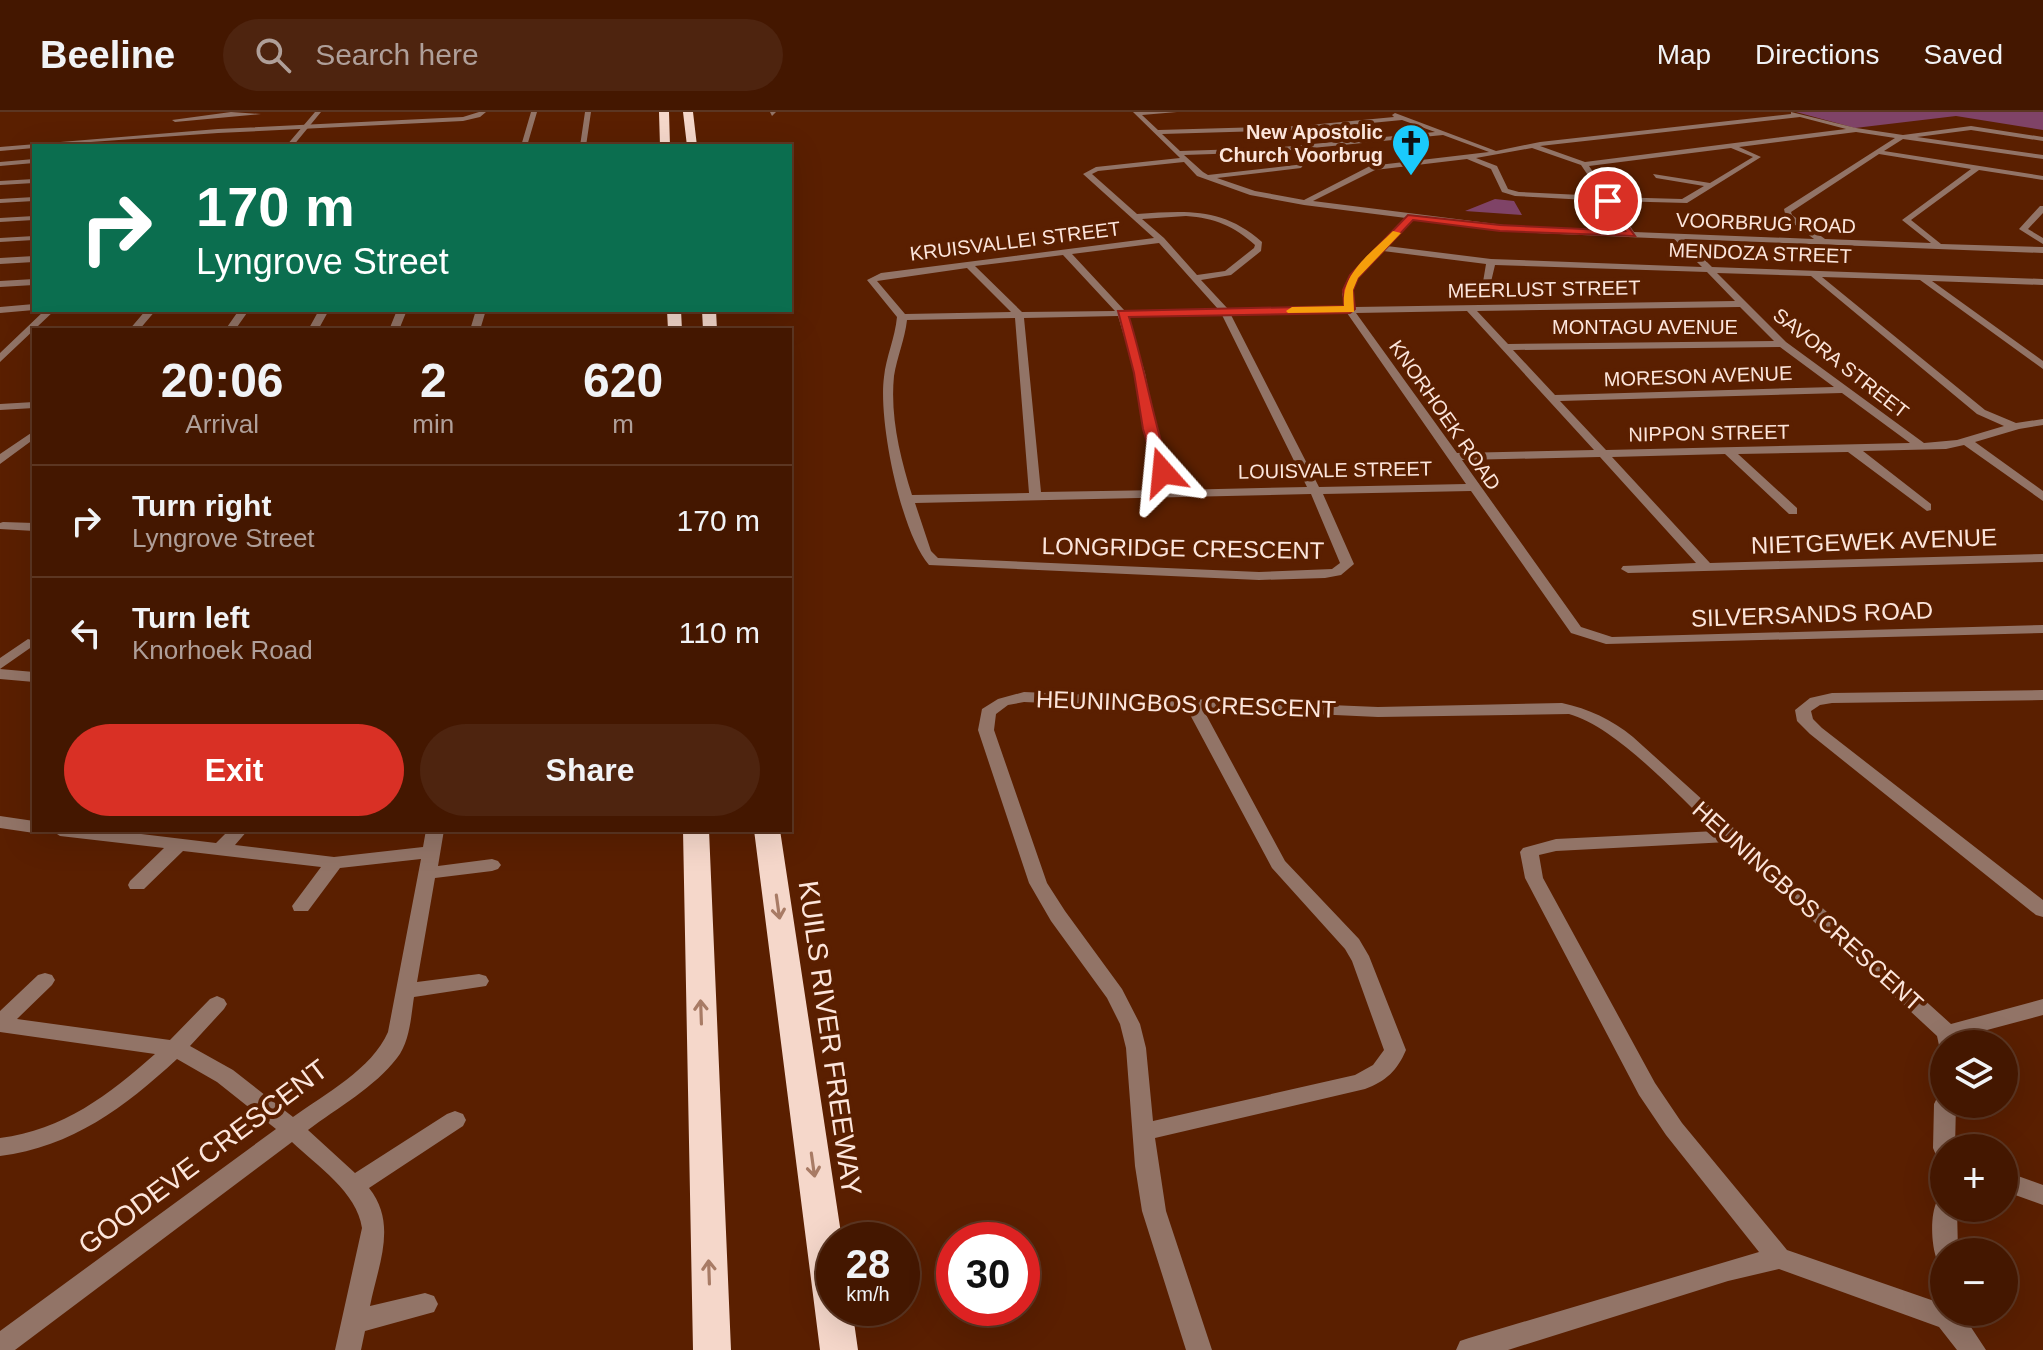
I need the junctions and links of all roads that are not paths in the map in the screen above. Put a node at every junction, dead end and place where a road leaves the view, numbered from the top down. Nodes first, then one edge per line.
1 (177, 112) edge
2 (318, 112) edge
3 (432, 112) edge
4 (483, 112) edge
5 (534, 112) edge
6 (588, 112) edge
7 (664, 112) edge
8 (696, 112) edge
9 (1137, 112) edge
10 (1174, 112) edge
11 (1386, 112) edge
12 (1788, 112) edge
13 (236, 114) edge
14 (258, 114) edge
15 (1800, 115) junction
16 (652, 116) dead end
17 (689, 117) edge
18 (1402, 118) junction
19 (175, 120) junction
20 (427, 121) junction
21 (305, 127) junction
22 (665, 130) junction
23 (1856, 130) junction
24 (1157, 132) junction
25 (1442, 133) junction
26 (171, 135) junction
27 (1901, 137) junction
28 (2043, 139) edge
29 (61, 144) edge
30 (160, 144) edge
31 (291, 144) edge
32 (525, 144) edge
33 (583, 144) edge
34 (665, 144) edge
35 (692, 144) edge
36 (1728, 145) junction
37 (32, 146) edge
38 (1533, 146) junction
39 (0, 149) edge
40 (1878, 152) junction
41 (1499, 153) junction
42 (1180, 157) junction
43 (1467, 157) junction
44 (2043, 157) edge
45 (32, 161) edge
46 (0, 164) edge
47 (1584, 164) junction
48 (1301, 166) dead end
49 (1977, 168) junction
50 (1656, 176) dead end
51 (1207, 177) junction
52 (2043, 178) edge
53 (32, 181) edge
54 (0, 183) edge
55 (1711, 185) junction
56 (32, 199) edge
57 (0, 201) edge
58 (1608, 201) junction
59 (1304, 203) junction
60 (2043, 208) edge
61 (1135, 217) junction
62 (1411, 217) junction
63 (32, 218) edge
64 (0, 220) edge
65 (1631, 234) junction
66 (1676, 236) junction
67 (32, 238) edge
68 (0, 240) edge
69 (1161, 240) junction
70 (1823, 241) junction
71 (2043, 242) edge
72 (1939, 246) junction
73 (1381, 248) junction
74 (2043, 250) edge
75 (1066, 253) junction
76 (32, 259) edge
77 (0, 261) edge
78 (1491, 262) junction
79 (969, 265) junction
80 (1705, 269) junction
81 (1812, 273) junction
82 (1922, 277) junction
83 (1194, 278) junction
84 (2024, 281) junction
85 (32, 282) edge
86 (1487, 282) dead end
87 (2043, 282) edge
88 (0, 284) edge
89 (2043, 294) edge
90 (1739, 304) junction
91 (32, 307) edge
92 (1350, 309) junction
93 (1470, 309) junction
94 (0, 310) edge
95 (48, 312) edge
96 (149, 312) edge
97 (1225, 312) junction
98 (1122, 313) junction
99 (1019, 315) junction
100 (902, 317) junction
101 (32, 328) edge
102 (32, 328) edge
103 (136, 328) edge
104 (24, 336) junction
105 (0, 337) edge
106 (1782, 344) junction
107 (1508, 347) junction
108 (0, 359) edge
109 (2043, 366) edge
110 (1844, 390) junction
111 (1553, 398) junction
112 (32, 405) edge
113 (0, 407) edge
114 (2043, 422) edge
115 (2013, 426) junction
116 (32, 436) edge
117 (1967, 442) junction
118 (1921, 446) junction
119 (1851, 448) junction
120 (1728, 451) junction
121 (1603, 454) junction
122 (1452, 457) junction
123 (0, 460) edge
124 (1474, 487) junction
125 (1315, 490) junction
126 (1170, 493) junction
127 (1035, 496) junction
128 (2043, 497) edge
129 (908, 499) junction
130 (1927, 507) dead end
131 (1793, 511) dead end
132 (3, 526) dead end
133 (32, 527) edge
134 (2043, 558) edge
135 (1707, 567) junction
136 (1628, 569) dead end
137 (2043, 629) edge
138 (1583, 634) joint
139 (28, 643) dead end
140 (0, 665) edge
141 (0, 674) edge
142 (32, 677) edge
143 (2043, 695) edge
144 (1193, 705) junction
145 (0, 822) edge
146 (32, 827) edge
147 (78, 832) edge
148 (237, 832) edge
149 (696, 832) edge
150 (767, 832) edge
151 (1731, 836) junction
152 (178, 845) junction
153 (220, 850) junction
154 (431, 852) edge
155 (334, 863) junction
156 (492, 865) dead end
157 (137, 885) dead end
158 (301, 906) dead end
159 (2043, 910) edge
160 (45, 980) dead end
161 (479, 981) dead end
162 (405, 991) junction
163 (217, 1004) dead end
164 (2043, 1007) edge
165 (0, 1023) edge
166 (1938, 1030) edge
167 (1972, 1030) edge
168 (177, 1049) junction
169 (455, 1120) dead end
170 (292, 1129) junction
171 (1143, 1132) junction
172 (0, 1147) edge
173 (354, 1186) junction
174 (2018, 1186) edge
175 (2043, 1195) edge
176 (1779, 1258) junction
177 (425, 1304) dead end
178 (1930, 1309) edge
179 (353, 1322) junction
180 (1956, 1326) edge
181 (0, 1346) edge
182 (348, 1350) edge
183 (712, 1350) edge
184 (839, 1350) edge
185 (1199, 1350) edge
186 (1469, 1350) edge
187 (1973, 1350) edge

1 - 19 street
2 - 21 street
3 - 20 street
4 - 20 street
5 - 32 street
6 - 33 street
7 - 22 highway
8 - 17 highway
9 - 10 street
9 - 24 street, VOORBRUG ROAD
11 - 18 street
12 - 15 street
13 - 14 street
13 - 19 street
15 - 23 street
15 - 38 street
16 - 22 highway
17 - 35 highway
18 - 24 street
18 - 25 street
19 - 26 street
20 - 21 street
21 - 26 street
21 - 31 street
22 - 34 highway
23 - 27 street
23 - 36 street
24 - 42 street, VOORBRUG ROAD
25 - 41 street
25 - 42 street
26 - 29 street
26 - 30 street
27 - 28 street
27 - 40 street
27 - 44 street
36 - 47 street
36 - 55 street
37 - 39 street
38 - 41 street
38 - 47 street
40 - 49 street
40 - 70 street
41 - 43 street
42 - 51 street, VOORBRUG ROAD
42 - 61 street
43 - 58 street
43 - 59 street
45 - 46 street
47 - 58 street
48 - 51 street
49 - 52 street
49 - 72 street
50 - 55 street
51 - 59 street, VOORBRUG ROAD
53 - 54 street
55 - 58 street
56 - 57 street
58 - 65 street
59 - 62 street, VOORBRUG ROAD
60 - 71 street
61 - 69 street
61 - 83 street
62 - 65 street, VOORBRUG ROAD
62 - 73 street
63 - 64 street
65 - 66 street, VOORBRUG ROAD
66 - 70 street, VOORBRUG ROAD
66 - 80 street, SAVORA STREET
67 - 68 street
69 - 75 street, KRUISVALLEI STREET
69 - 83 street
70 - 72 street, VOORBRUG ROAD
72 - 74 street, VOORBRUG ROAD
73 - 78 street, MENDOZA STREET
73 - 92 street
75 - 79 street, KRUISVALLEI STREET
75 - 98 street
76 - 77 street
78 - 80 street, MENDOZA STREET
78 - 86 street
79 - 99 street
79 - 100 street, KRUISVALLEI STREET
80 - 81 street, MENDOZA STREET
80 - 90 street, SAVORA STREET
81 - 82 street, MENDOZA STREET
81 - 115 street
82 - 84 street, MENDOZA STREET
82 - 109 street
83 - 97 street
84 - 87 street, MENDOZA STREET
84 - 89 street
85 - 88 street
90 - 93 street, MEERLUST STREET
90 - 106 street, SAVORA STREET
91 - 94 street
92 - 93 street, MEERLUST STREET
92 - 97 street, MEERLUST STREET
92 - 122 street, KNORHOEK ROAD
93 - 107 street
95 - 102 street
96 - 103 street
97 - 98 street, MEERLUST STREET
97 - 125 street
98 - 99 street, MEERLUST STREET
98 - 126 street
99 - 100 street, MEERLUST STREET
99 - 127 street
100 - 129 street
101 - 104 street
104 - 105 street
104 - 108 street
106 - 107 street, MONTAGU AVENUE
106 - 110 street, SAVORA STREET
107 - 111 street
110 - 111 street, MORESON AVENUE
110 - 118 street, SAVORA STREET
111 - 121 street
112 - 113 street
114 - 115 street, NIPPON STREET
115 - 117 street, NIPPON STREET
116 - 123 street
117 - 118 street, NIPPON STREET
117 - 128 street
118 - 119 street, NIPPON STREET
119 - 120 street, NIPPON STREET
119 - 130 street
120 - 121 street, NIPPON STREET
120 - 131 street
121 - 122 street, NIPPON STREET
121 - 135 street
122 - 124 street, KNORHOEK ROAD
124 - 125 street, LOUISVALE STREET
124 - 138 street, KNORHOEK ROAD
125 - 126 street, LOUISVALE STREET
125 - 129 street, LONGRIDGE CRESCENT
126 - 127 street, LOUISVALE STREET
127 - 129 street, LOUISVALE STREET
132 - 133 street
134 - 135 street, NIETGEWEK AVENUE
135 - 136 street, NIETGEWEK AVENUE
137 - 138 street, SILVERSANDS ROAD
139 - 140 street
141 - 142 street
143 - 159 street
144 - 151 street, HEUNINGBOS CRESCENT
144 - 171 street, HEUNINGBOS CRESCENT
144 - 171 street
145 - 146 street
147 - 152 street
148 - 153 street
183 -> 149 highway
150 -> 184 highway, KUILS RIVER FREEWAY
151 - 166 street, HEUNINGBOS CRESCENT
151 - 176 street
152 - 153 street
152 - 157 street
153 - 155 street
154 - 155 street
154 - 156 street
154 - 162 street, GOODEVE CRESCENT
155 - 158 street
160 - 165 street
161 - 162 street
162 - 170 street, GOODEVE CRESCENT
163 - 168 street
164 - 167 street
165 - 168 street
168 - 170 street
168 - 172 street
169 - 173 street
170 - 173 street
170 - 181 street, GOODEVE CRESCENT
171 - 185 street, HEUNINGBOS CRESCENT
173 - 179 street
174 - 175 street
176 - 178 street
176 - 186 street
177 - 179 street
179 - 182 street
180 - 187 street

